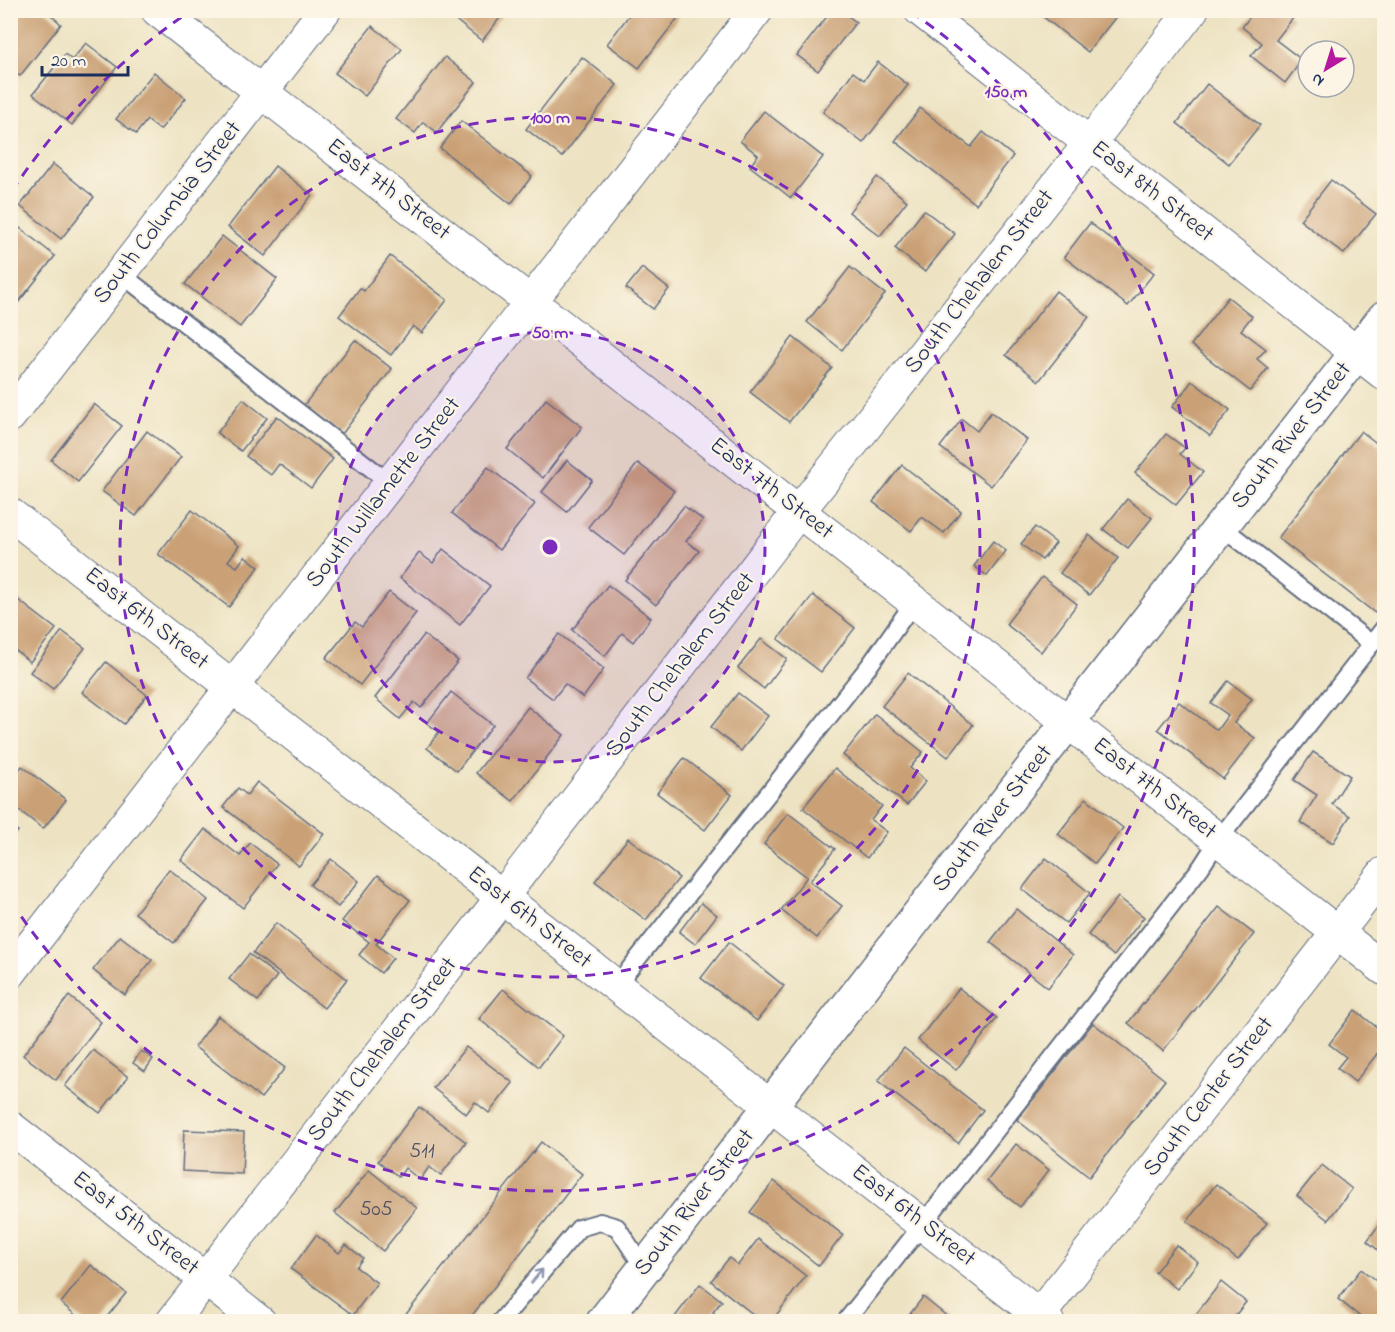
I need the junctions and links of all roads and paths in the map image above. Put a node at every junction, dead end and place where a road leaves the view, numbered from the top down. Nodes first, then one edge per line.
1 (157, 10) edge
2 (325, 10) edge
3 (757, 10) edge
4 (920, 10) edge
5 (1192, 10) edge
6 (261, 92) junction
7 (1090, 143) junction
8 (121, 274) junction
9 (532, 303) junction
10 (1384, 318) edge
11 (1357, 352) junction
12 (1384, 374) edge
13 (10, 416) edge
14 (391, 484) junction
15 (799, 511) junction
16 (10, 514) edge
17 (1221, 526) junction
18 (914, 602) junction
19 (1384, 628) edge
20 (1372, 644) junction
21 (233, 687) junction
22 (1068, 722) junction
23 (1219, 839) junction
24 (1384, 873) edge
25 (502, 897) junction
26 (1338, 932) junction
27 (1384, 969) edge
28 (10, 974) edge
29 (616, 986) junction
30 (771, 1106) junction
31 (10, 1127) edge
32 (923, 1224) junction
33 (644, 1268) junction
34 (205, 1278) junction
35 (1040, 1319) edge
36 (172, 1322) edge
37 (260, 1322) edge
38 (500, 1322) edge
39 (603, 1322) edge
40 (845, 1322) edge

1 - 6 street, East 7th Street
2 - 6 street, South Columbia Street
3 - 9 street, South Willamette Street
4 - 7 street, East 8th Street
5 - 7 street, South Chehalem Street
6 - 8 street, South Columbia Street
6 - 9 street, East 7th Street
7 - 11 street, East 8th Street
7 - 15 street, South Chehalem Street
8 - 13 street, South Columbia Street
8 - 14 lane
9 - 14 street, South Willamette Street
9 - 15 street, East 7th Street
10 - 11 street, South River Street
11 - 12 street, East 8th Street
11 - 17 street, South River Street
14 - 21 street, South Willamette Street
15 - 18 street, East 7th Street
15 - 25 street, South Chehalem Street
16 - 21 street, East 6th Street
17 - 20 lane
17 - 22 street, South River Street
18 - 22 street, East 7th Street
18 - 29 lane
19 - 20 lane
20 - 23 lane
21 - 25 street, East 6th Street
21 - 28 street, South Willamette Street
22 - 23 street, East 7th Street
22 - 30 street, South River Street
23 - 26 street, East 7th Street
23 - 32 lane
24 - 26 street, South Center Street
25 - 29 street, East 6th Street
25 - 34 street, South Chehalem Street
26 - 27 street, East 7th Street
26 - 35 street, South Center Street
29 - 30 street, East 6th Street
30 - 32 street, East 6th Street
30 - 33 street, South River Street
31 - 34 street, East 5th Street
32 - 35 street, East 6th Street
32 - 40 lane
38 -> 33 lane
33 - 39 street, South River Street
34 - 36 street, South Chehalem Street
34 - 37 street, East 5th Street

